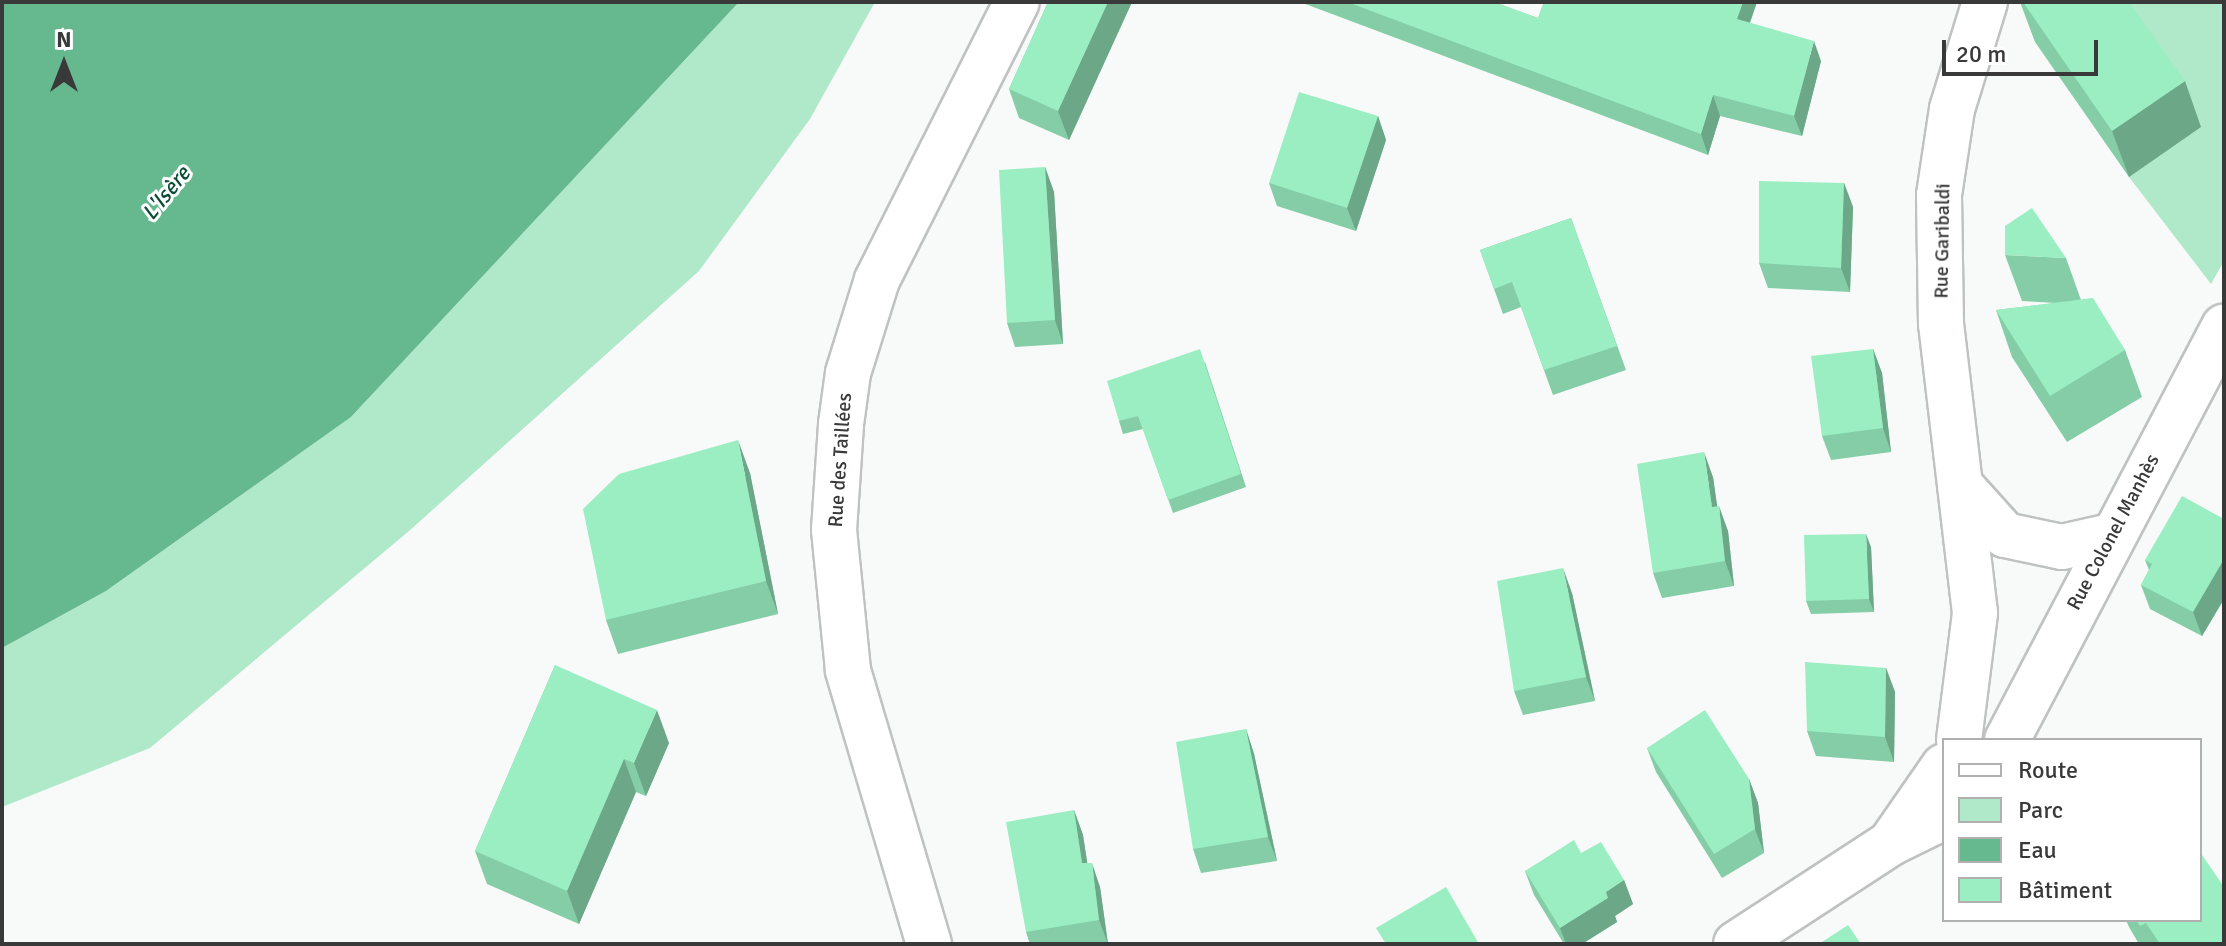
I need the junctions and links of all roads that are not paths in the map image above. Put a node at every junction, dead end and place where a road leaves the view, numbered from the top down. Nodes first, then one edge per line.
1 (1017, 2) edge
2 (1985, 2) edge
3 (2224, 326) edge
4 (1960, 485) junction
5 (2111, 536) junction
6 (1959, 738) edge
7 (2008, 738) edge
8 (1942, 769) edge
9 (1942, 818) edge
10 (1891, 843) junction
11 (929, 944) edge
12 (1736, 944) edge

1 - 11 street, Rue des Taillées
2 - 4 street, Rue Garibaldi
3 - 5 street, Rue Colonel Manhès
4 - 5 street
4 - 6 street, Rue Garibaldi
5 - 7 street, Rue Colonel Manhès
8 - 10 street
9 - 10 street
10 - 12 street

